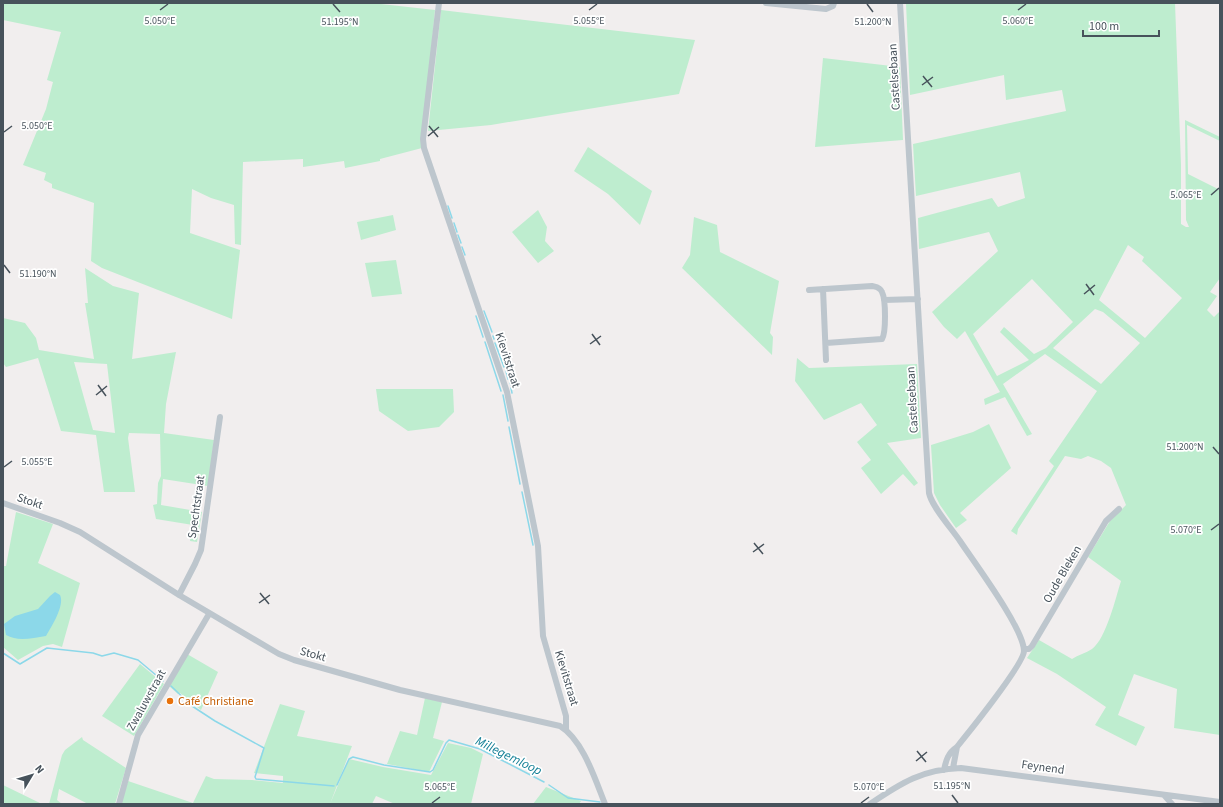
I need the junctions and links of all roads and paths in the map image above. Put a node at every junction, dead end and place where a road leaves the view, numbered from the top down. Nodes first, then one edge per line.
1 (439, 3) edge
2 (766, 3) edge
3 (834, 3) edge
4 (900, 3) edge
5 (823, 289) junction
6 (809, 290) dead end
7 (918, 299) junction
8 (884, 300) junction
9 (826, 343) junction
10 (826, 360) dead end
11 (220, 417) dead end
12 (3, 504) edge
13 (1119, 509) dead end
14 (179, 595) junction
15 (209, 614) junction
16 (1024, 649) junction
17 (566, 730) junction
18 (957, 748) junction
19 (953, 768) junction
20 (944, 770) junction
21 (1164, 795) junction
22 (1220, 802) edge
23 (119, 804) edge
24 (605, 804) edge
25 (870, 804) edge
26 (1172, 804) edge

1 - 17 street, Kievitstraat
2 - 3 street
4 - 7 street, Castelsebaan
5 - 6 street
5 - 8 street
5 - 9 street
7 - 8 street
7 - 16 street, Castelsebaan
8 - 9 street
9 - 10 street
11 - 14 street, Spechtstraat
12 - 14 street, Stokt
13 - 16 street, Oude Bleken
14 - 15 street, Stokt
15 - 17 street, Stokt
15 - 23 street, Zwaluwstraat
16 - 18 street
17 - 24 street
18 - 19 street
18 - 20 street
19 - 20 street, Feynend
19 - 21 street, Feynend
20 - 25 street, Feynend
21 - 22 street, Feynend
21 - 26 street

